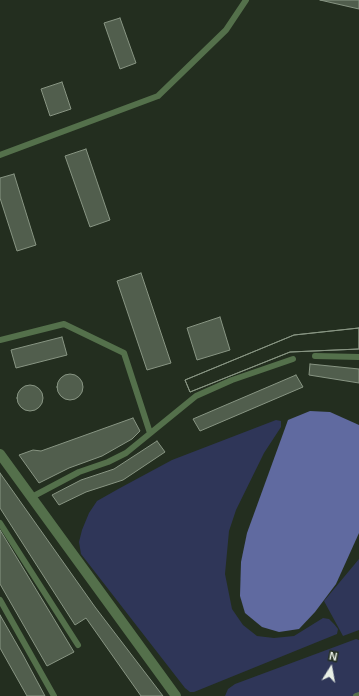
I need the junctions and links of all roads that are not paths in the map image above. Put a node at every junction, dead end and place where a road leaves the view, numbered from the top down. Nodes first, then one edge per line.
1 (246, 0) edge
2 (0, 155) edge
3 (0, 340) edge
4 (315, 356) dead end
5 (359, 357) edge
6 (293, 359) dead end
7 (150, 433) junction
8 (0, 454) edge
9 (30, 498) junction
10 (0, 523) edge
11 (0, 600) edge
12 (78, 645) dead end
13 (54, 696) edge
14 (176, 696) edge

1 - 2 lane
3 - 7 lane
4 - 5 lane
6 - 7 lane
7 - 9 lane
8 - 9 street
9 - 14 street
10 - 12 lane
11 - 13 lane

